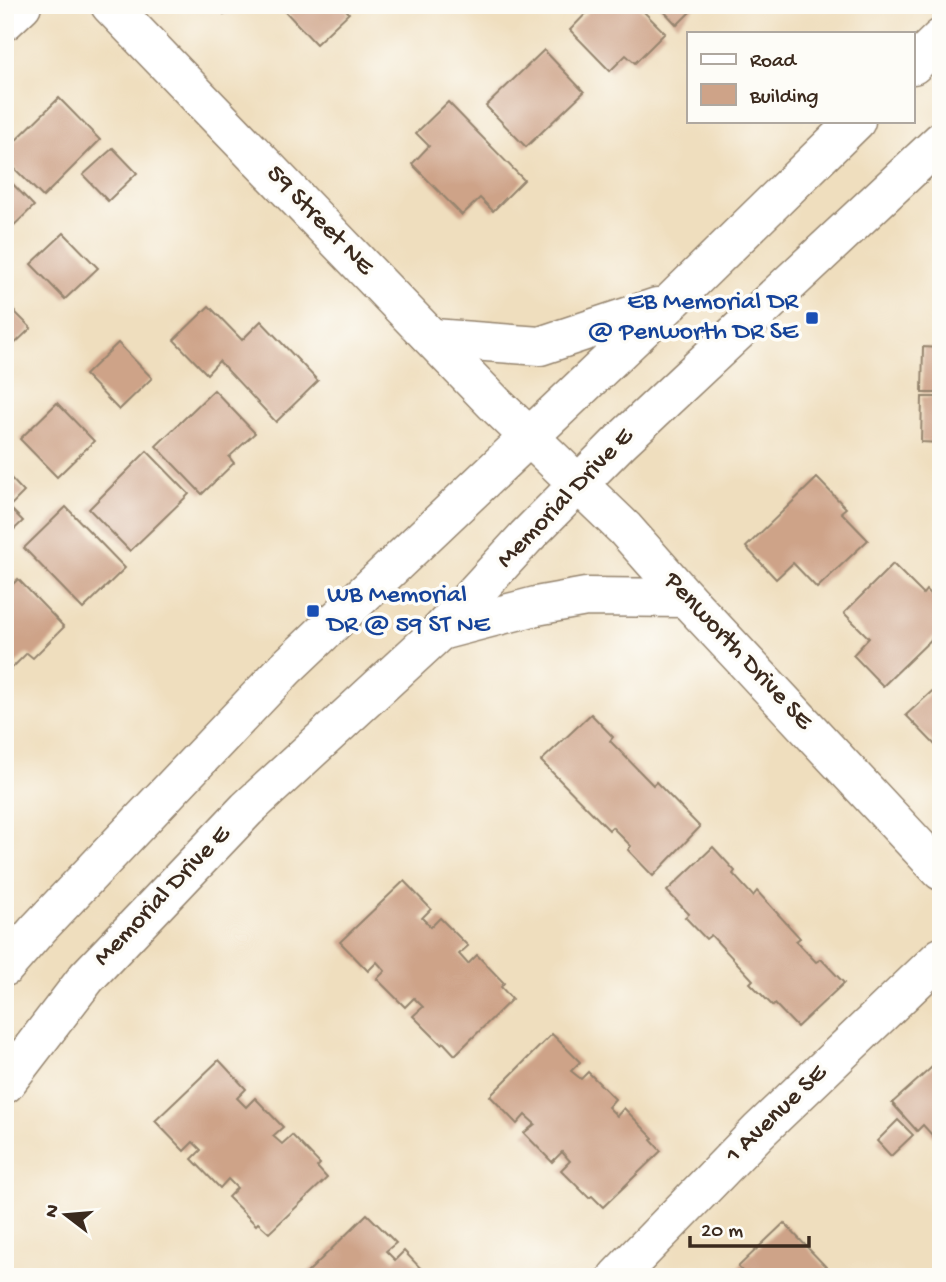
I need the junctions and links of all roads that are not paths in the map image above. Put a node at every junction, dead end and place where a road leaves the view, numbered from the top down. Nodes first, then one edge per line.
1 (22, 5) edge
2 (110, 5) edge
3 (5, 21) edge
4 (941, 38) edge
5 (914, 64) edge
6 (855, 122) edge
7 (941, 141) edge
8 (669, 304) junction
9 (433, 338) junction
10 (528, 438) junction
11 (580, 484) junction
12 (685, 597) junction
13 (440, 631) junction
14 (941, 871) edge
15 (941, 957) edge
16 (5, 967) edge
17 (5, 1084) edge
18 (617, 1277) edge

1 - 3 main road
2 - 9 main road, 59 Street NE
4 - 5 main road
6 - 8 main road
7 - 11 main road, Memorial Drive E
8 - 9 main road
8 - 10 main road
9 - 10 main road, 59 Street NE
10 - 11 main road, Penworth Drive SE
10 - 16 main road
11 - 12 main road, Penworth Drive SE
11 - 13 main road, Memorial Drive E
12 - 13 main road
12 - 14 main road, Penworth Drive SE
13 - 17 main road, Memorial Drive E
15 - 18 main road, 1 Avenue SE

